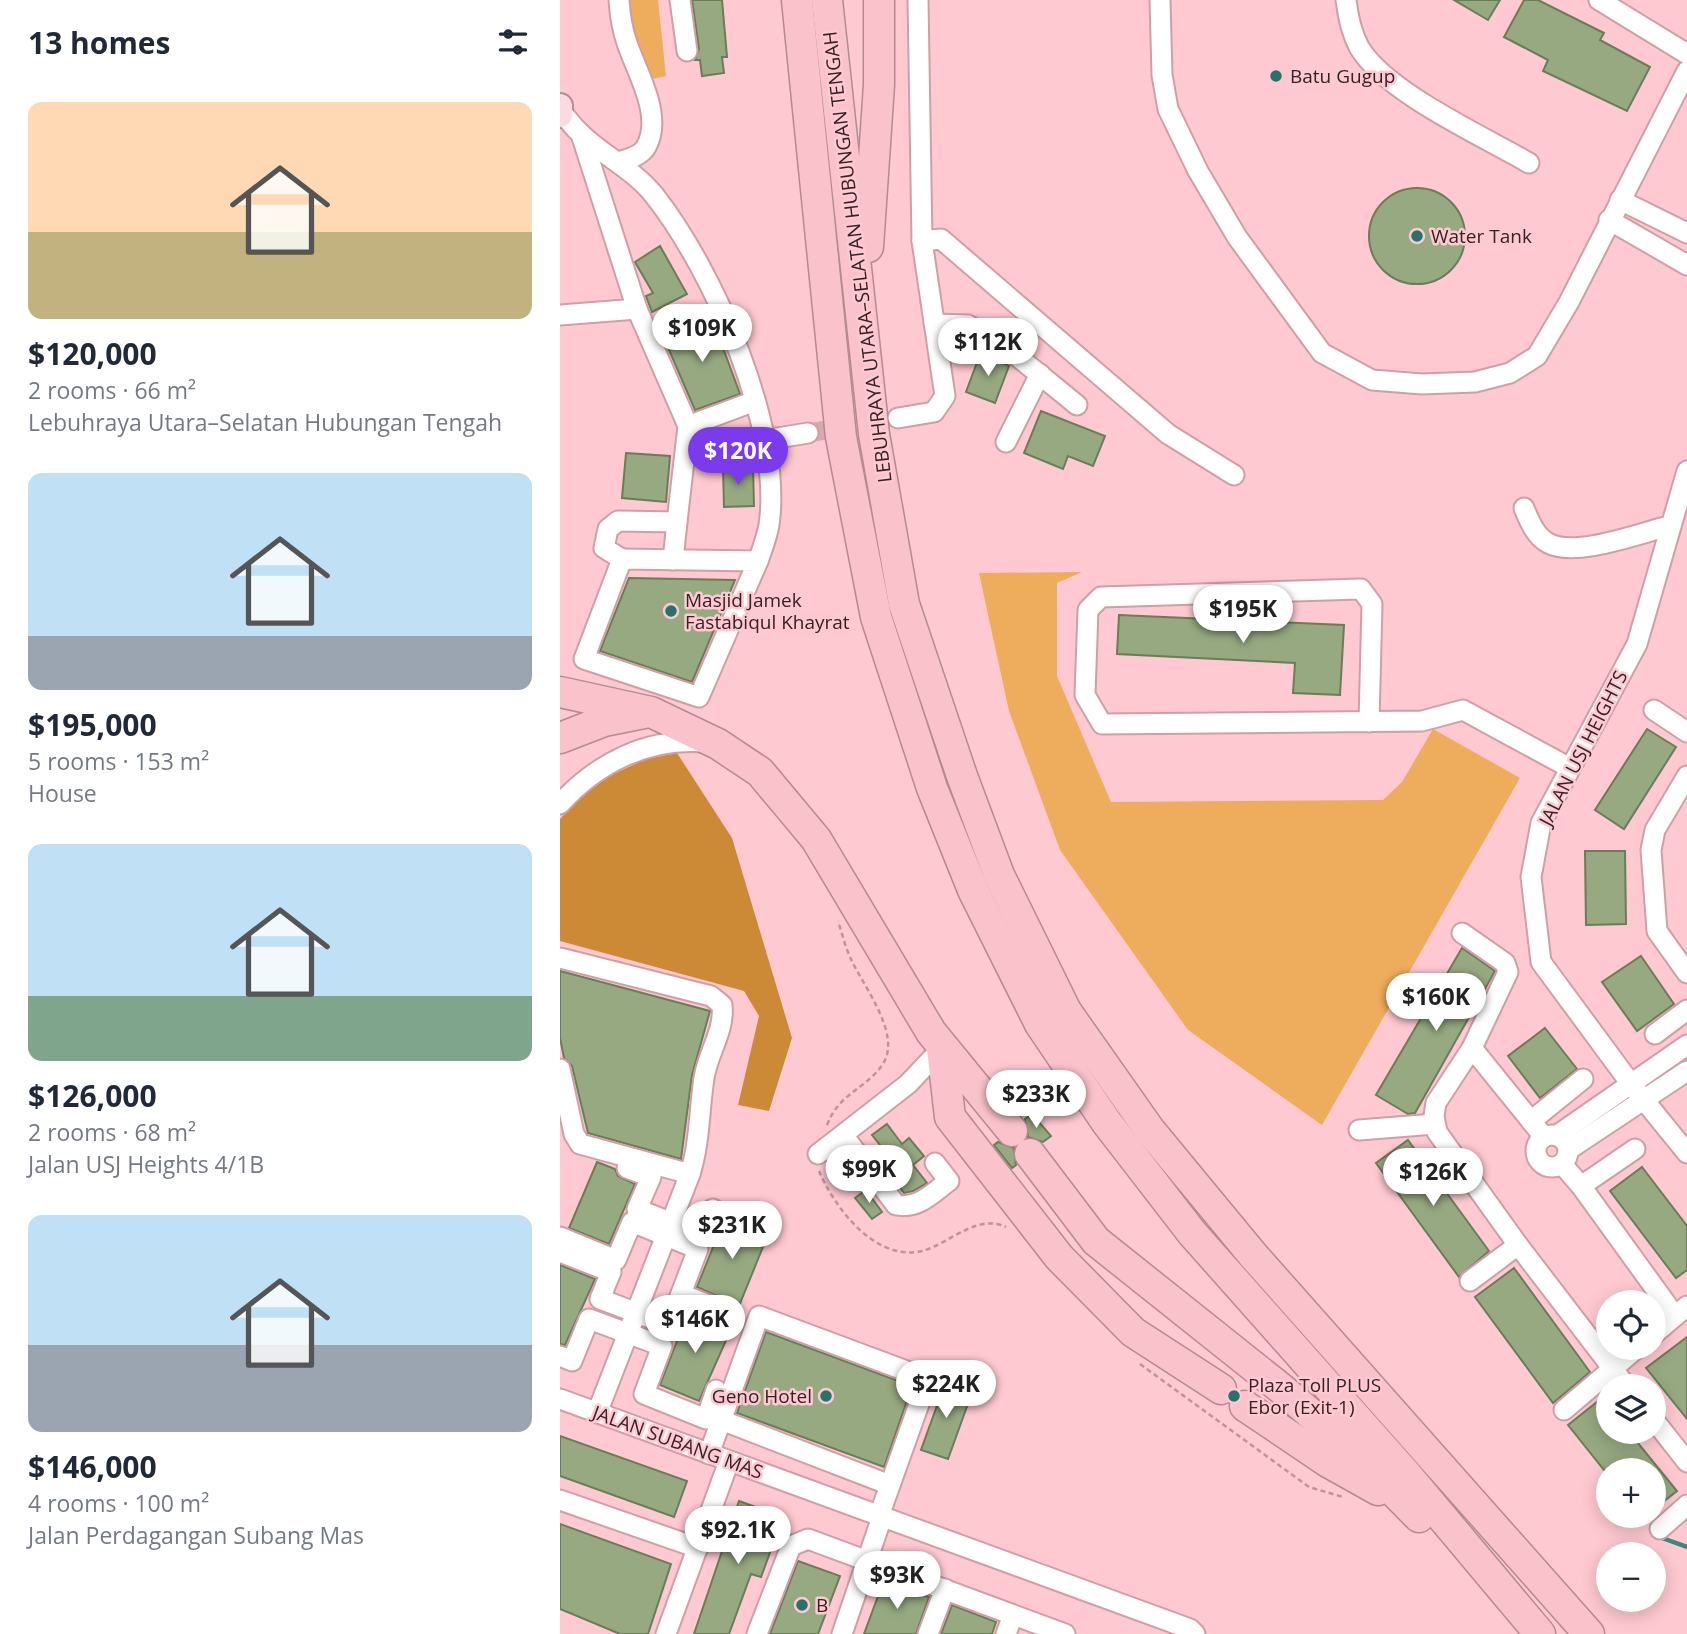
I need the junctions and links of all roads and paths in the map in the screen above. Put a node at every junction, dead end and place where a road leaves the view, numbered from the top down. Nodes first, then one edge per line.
1 (619, 0) edge
2 (680, 0) edge
3 (797, 0) edge
4 (827, 0) edge
5 (879, 0) edge
6 (918, 0) edge
7 (1160, 0) edge
8 (1346, 0) edge
9 (1599, 0) edge
10 (687, 51) dead end
11 (1687, 54) edge
12 (1687, 71) edge
13 (560, 110) edge
14 (581, 134) junction
15 (618, 162) junction
16 (1529, 163) dead end
17 (1620, 200) junction
18 (1609, 220) junction
19 (1687, 233) edge
20 (922, 241) junction
21 (1687, 265) edge
22 (856, 276) junction
23 (637, 309) junction
24 (560, 315) edge
25 (933, 324) junction
26 (1040, 374) junction
27 (755, 401) junction
28 (1077, 405) dead end
29 (898, 418) tunnel mouth
30 (688, 426) junction
31 (808, 433) tunnel mouth
32 (765, 440) junction
33 (1006, 442) dead end
34 (1687, 471) edge
35 (1234, 475) dead end
36 (1524, 508) dead end
37 (677, 522) junction
38 (1670, 526) junction
39 (622, 559) junction
40 (673, 560) junction
41 (758, 561) junction
42 (560, 692) edge
43 (1654, 710) dead end
44 (651, 712) junction
45 (1369, 722) junction
46 (1687, 732) edge
47 (560, 738) edge
48 (718, 744) junction
49 (1570, 768) junction
50 (1687, 776) edge
51 (560, 804) edge
52 (1462, 933) dead end
53 (560, 958) edge
54 (1687, 974) edge
55 (1687, 1010) edge
56 (1655, 1034) dead end
57 (1687, 1045) edge
58 (942, 1048) junction
59 (1472, 1048) junction
60 (560, 1069) edge
61 (1687, 1071) edge
62 (1583, 1079) dead end
63 (1638, 1092) junction
64 (1531, 1121) junction
65 (1436, 1124) junction
66 (1359, 1130) dead end
67 (843, 1135) junction
68 (1558, 1147) junction
69 (1635, 1149) dead end
70 (1687, 1153) edge
71 (817, 1154) dead end
72 (935, 1163) dead end
73 (620, 1165) dead end
74 (690, 1174) junction
75 (1581, 1186) junction
76 (713, 1209) dead end
77 (668, 1229) junction
78 (560, 1237) edge
79 (1518, 1245) junction
80 (560, 1252) edge
81 (1470, 1281) dead end
82 (681, 1294) junction
83 (1681, 1311) edge
84 (636, 1312) junction
85 (729, 1313) dead end
86 (1666, 1324) edge
87 (628, 1333) junction
88 (560, 1356) edge
89 (1622, 1360) edge
90 (1612, 1368) junction
91 (1617, 1374) edge
92 (716, 1390) dead end
93 (560, 1399) edge
94 (1564, 1410) dead end
95 (597, 1413) junction
96 (736, 1421) junction
97 (1666, 1435) edge
98 (709, 1454) junction
99 (729, 1461) junction
100 (1687, 1462) edge
101 (890, 1485) junction
102 (560, 1500) edge
103 (1687, 1505) edge
104 (1409, 1507) junction
105 (880, 1517) junction
106 (1660, 1529) dead end
107 (698, 1548) junction
108 (867, 1562) junction
109 (945, 1589) junction
110 (1009, 1625) edge
111 (1192, 1632) edge
112 (666, 1634) edge
113 (757, 1634) edge
114 (842, 1634) edge
115 (928, 1634) edge
116 (1065, 1634) edge
117 (1539, 1634) edge
118 (1589, 1634) edge

1 - 15 street
2 - 10 street
3 - 117 highway, LEBUHRAYA UTARA–SELATAN HUBUNGAN TENGAH
4 - 22 highway, LEBUHRAYA UTARA–SELATAN HUBUNGAN TENGAH
5 - 22 highway
6 - 20 street
7 - 18 street
8 - 16 street
9 - 11 street
12 - 17 street
13 - 14 street
14 - 15 street
14 - 23 street
15 - 27 street
17 - 18 street
17 - 19 street
18 - 21 street
20 - 25 street
20 - 35 street
22 - 118 highway, LEBUHRAYA UTARA–SELATAN HUBUNGAN TENGAH
23 - 24 street
23 - 30 street
25 - 26 street
25 - 29 street
26 - 28 street
26 - 33 street
27 - 30 street
27 - 32 street
30 - 37 street
31 - 32 street
32 - 41 street
34 - 38 street, JALAN USJ HEIGHTS
36 - 38 street
37 - 39 street
37 - 40 street
38 - 49 street, JALAN USJ HEIGHTS
39 - 40 street
39 - 41 street
40 - 41 street
42 - 44 highway
43 - 46 street
44 - 47 highway
44 - 48 highway
45 - 45 street
45 - 49 street
48 - 51 street
48 - 58 highway
49 - 63 street, JALAN USJ HEIGHTS
50 - 54 street
52 - 59 street
53 - 74 street
55 - 56 street
57 - 63 street
58 - 67 street
58 - 104 highway
58 - 104 highway
59 - 64 street
59 - 65 street
60 - 74 street
61 - 63 street
62 - 64 street
63 - 68 street
63 - 70 street, JALAN USJ HEIGHTS
64 - 68 street
65 - 66 street
65 - 79 street
67 - 71 street
67 - 72 street
68 - 75 street
69 - 75 street
73 - 77 street
74 - 77 street
75 - 83 street
76 - 77 street
77 - 78 street
77 - 82 street
77 - 84 street
79 - 81 street
79 - 90 street
80 - 84 street
82 - 84 street
82 - 85 street
83 - 86 street
84 - 87 street
87 - 88 street
87 - 92 street
87 - 95 street
89 - 90 street
90 - 91 street
90 - 94 street
93 - 95 street, JALAN SUBANG MAS
95 - 98 street, JALAN SUBANG MAS
96 - 98 street
96 - 101 street
96 - 101 street
97 - 100 street
98 - 99 street, JALAN SUBANG MAS
99 - 105 street, JALAN SUBANG MAS
99 - 107 street
101 - 105 street
102 - 107 street
103 - 106 street
104 - 117 highway
105 - 108 street
105 - 111 street, JALAN SUBANG MAS
107 - 112 street
108 - 109 street
108 - 113 street
108 - 114 street
109 - 110 street
109 - 115 street
110 - 116 street

